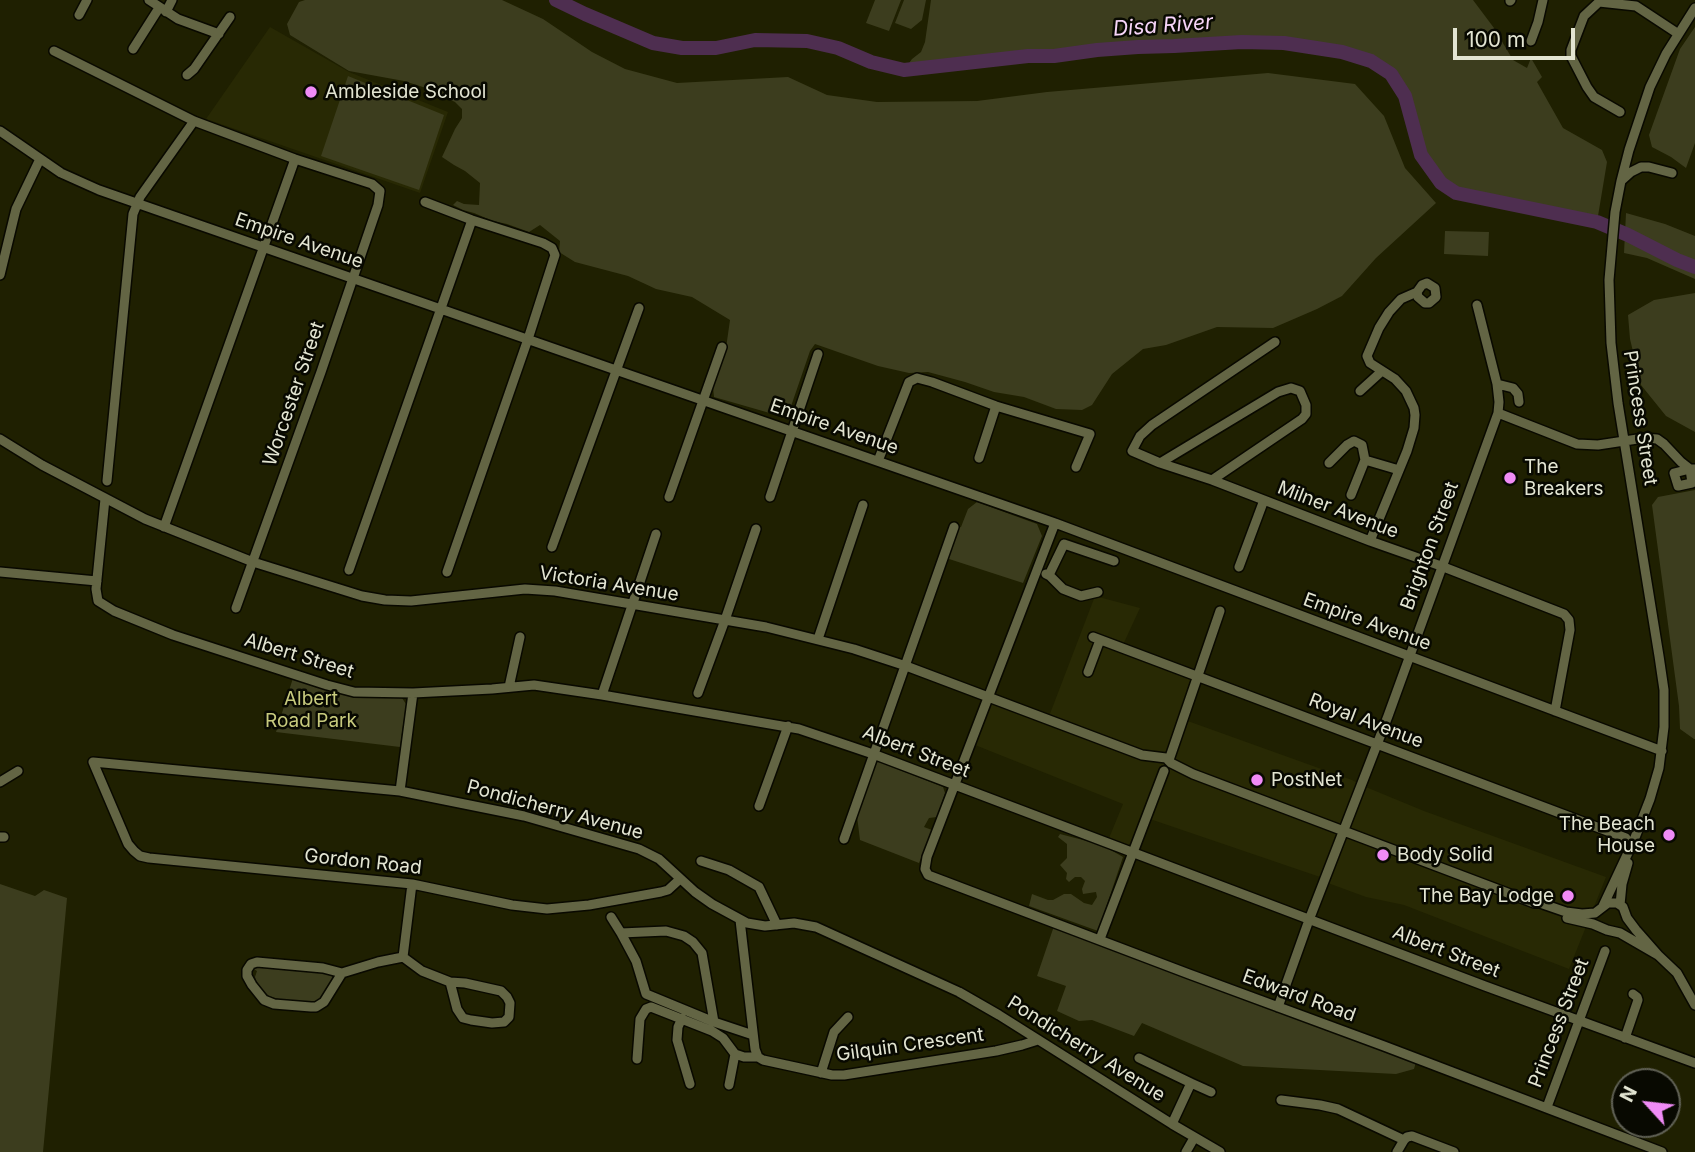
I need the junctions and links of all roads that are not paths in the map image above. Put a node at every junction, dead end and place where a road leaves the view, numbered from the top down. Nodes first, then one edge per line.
1 (87, 0) edge
2 (149, 0) edge
3 (172, 0) edge
4 (1543, 0) edge
5 (1599, 1) edge
6 (1639, 3) edge
7 (1695, 8) edge
8 (163, 10) junction
9 (79, 15) dead end
10 (230, 17) dead end
11 (1677, 33) junction
12 (219, 34) junction
13 (1531, 41) dead end
14 (132, 49) dead end
15 (54, 51) dead end
16 (187, 75) dead end
17 (1620, 112) dead end
18 (194, 121) junction
19 (0, 131) edge
20 (40, 159) junction
21 (295, 159) junction
22 (1672, 173) dead end
23 (1620, 181) junction
24 (425, 202) dead end
25 (137, 203) junction
26 (472, 220) junction
27 (265, 248) junction
28 (0, 275) edge
29 (353, 278) junction
30 (1417, 292) dead end
31 (1477, 305) dead end
32 (639, 308) dead end
33 (440, 309) junction
34 (528, 339) junction
35 (1275, 342) dead end
36 (722, 347) dead end
37 (818, 354) dead end
38 (617, 370) junction
39 (1382, 372) junction
40 (1497, 384) junction
41 (1360, 391) dead end
42 (704, 400) junction
43 (1520, 402) dead end
44 (996, 405) junction
45 (1498, 413) junction
46 (792, 431) junction
47 (0, 439) edge
48 (1625, 442) junction
49 (1669, 451) junction
50 (979, 458) dead end
51 (1365, 460) junction
52 (878, 461) junction
53 (1160, 463) junction
54 (1329, 463) dead end
55 (1076, 467) dead end
56 (1693, 469) edge
57 (1399, 470) junction
58 (1674, 472) junction
59 (1212, 480) junction
60 (107, 481) dead end
61 (1351, 495) dead end
62 (770, 496) dead end
63 (668, 497) dead end
64 (105, 499) junction
65 (1264, 500) junction
66 (863, 505) dead end
67 (1055, 523) junction
68 (164, 527) junction
69 (954, 527) dead end
70 (756, 529) dead end
71 (656, 534) dead end
72 (1370, 541) junction
73 (552, 547) dead end
74 (1114, 561) dead end
75 (253, 562) junction
76 (1441, 566) junction
77 (1239, 567) dead end
78 (349, 570) dead end
79 (1038, 571) junction
80 (0, 572) edge
81 (447, 572) dead end
82 (1049, 575) junction
83 (97, 580) junction
84 (1098, 592) dead end
85 (632, 604) junction
86 (236, 608) dead end
87 (1220, 611) dead end
88 (725, 620) junction
89 (520, 637) dead end
90 (818, 639) junction
91 (1409, 656) junction
92 (906, 666) junction
93 (1088, 672) dead end
94 (1199, 677) junction
95 (509, 687) junction
96 (698, 692) dead end
97 (413, 693) junction
98 (602, 695) junction
99 (989, 697) junction
100 (1555, 711) junction
101 (788, 726) junction
102 (1377, 744) junction
103 (1661, 751) junction
104 (873, 754) junction
105 (93, 762) joint
106 (1165, 764) junction
107 (18, 771) dead end
108 (0, 782) edge
109 (955, 785) junction
110 (400, 791) junction
111 (759, 806) dead end
112 (1343, 831) junction
113 (844, 839) dead end
114 (1629, 841) junction
115 (1132, 853) junction
116 (701, 861) dead end
117 (680, 879) junction
118 (412, 884) junction
119 (1534, 902) junction
120 (1620, 905) junction
121 (1602, 907) junction
122 (611, 918) dead end
123 (1627, 918) junction
124 (740, 920) junction
125 (1309, 920) junction
126 (777, 925) junction
127 (1609, 930) junction
128 (621, 933) junction
129 (1100, 939) junction
130 (1605, 951) dead end
131 (1658, 955) junction
132 (402, 957) junction
133 (342, 973) junction
134 (450, 982) junction
135 (1633, 994) dead end
136 (1695, 1005) edge
137 (1278, 1007) junction
138 (848, 1017) dead end
139 (682, 1018) junction
140 (1579, 1020) junction
141 (714, 1023) junction
142 (753, 1035) junction
143 (1625, 1038) junction
144 (1038, 1040) junction
145 (735, 1054) junction
146 (758, 1057) junction
147 (1139, 1058) dead end
148 (637, 1059) dead end
149 (1695, 1063) edge
150 (821, 1073) junction
151 (1191, 1083) junction
152 (690, 1084) dead end
153 (729, 1085) dead end
154 (1211, 1092) dead end
155 (1281, 1100) dead end
156 (1547, 1107) junction
157 (1172, 1124) junction
158 (1194, 1138) junction
159 (1404, 1140) junction
160 (1186, 1152) edge
161 (1220, 1152) edge
162 (1397, 1152) edge
163 (1454, 1152) edge
164 (1662, 1152) edge

1 - 9 street
2 - 8 street
3 - 8 street
4 - 13 street
5 - 6 street
5 - 17 street
6 - 11 street
7 - 11 street, Princess Street
8 - 12 street
8 - 14 street
10 - 12 street
11 - 23 street, Princess Street
12 - 16 street
15 - 18 street
18 - 21 street
18 - 25 street
19 - 20 street, Empire Avenue
20 - 25 street, Empire Avenue
20 - 28 street
21 - 27 street
21 - 29 street, Worcester Street
22 - 23 street
23 - 48 street, Princess Street
24 - 26 street
25 - 27 street, Empire Avenue
25 - 60 street
26 - 33 street
26 - 34 street
27 - 29 street, Empire Avenue
27 - 68 street
29 - 33 street, Empire Avenue
29 - 75 street, Worcester Street
30 - 39 street
31 - 40 street
32 - 38 street
33 - 34 street, Empire Avenue
33 - 78 street
34 - 38 street, Empire Avenue
34 - 81 street
35 - 53 street, Milner Avenue
36 - 42 street
37 - 46 street
38 - 42 street, Empire Avenue
38 - 73 street
39 - 41 street
39 - 57 street
40 - 43 street
40 - 45 street
42 - 46 street, Empire Avenue
42 - 63 street
44 - 50 street
44 - 52 street
44 - 55 street
45 - 48 street
45 - 76 street, Brighton Street
46 - 52 street, Empire Avenue
46 - 62 street
47 - 64 street, Victoria Avenue
48 - 49 street
48 - 103 street, Princess Street
49 - 56 street
49 - 58 street
51 - 54 street
51 - 57 street
51 - 61 street, Milner Avenue
52 - 67 street, Empire Avenue
53 - 59 street, Milner Avenue
53 - 59 street
56 - 58 street
56 - 58 street
57 - 72 street
59 - 65 street, Milner Avenue
64 - 68 street, Victoria Avenue
64 - 83 street
65 - 72 street, Milner Avenue
65 - 77 street
66 - 90 street
67 - 79 street
67 - 91 street, Empire Avenue
68 - 75 street, Victoria Avenue
69 - 92 street
70 - 88 street
71 - 85 street
72 - 76 street, Milner Avenue
74 - 82 street
75 - 85 street, Victoria Avenue
75 - 86 street, Worcester Street
76 - 91 street, Brighton Street
76 - 100 street, Milner Avenue
79 - 82 street
79 - 99 street
80 - 83 street
82 - 84 street
83 - 97 street, Albert Street
85 - 88 street, Victoria Avenue
85 - 98 street
87 - 94 street
88 - 90 street, Victoria Avenue
88 - 96 street
89 - 95 street
90 - 92 street, Victoria Avenue
91 - 100 street, Empire Avenue
91 - 102 street, Brighton Street
92 - 99 street, Victoria Avenue
92 - 104 street
93 - 94 street, Royal Avenue
94 - 102 street, Royal Avenue
94 - 106 street
95 - 97 street, Albert Street
95 - 98 street, Albert Street
97 - 110 street
98 - 101 street, Albert Street
99 - 106 street, Victoria Avenue
99 - 109 street
100 - 103 street, Empire Avenue
101 - 104 street, Albert Street
101 - 111 street
102 - 112 street, Brighton Street
102 - 114 street, Royal Avenue
103 - 114 street, Princess Street
104 - 109 street, Albert Street
104 - 113 street
105 - 110 street, Pondicherry Avenue
105 - 118 street, Gordon Road
106 - 112 street, Victoria Avenue
106 - 115 street
107 - 108 street
109 - 115 street, Albert Street
109 - 129 street, Edward Road
110 - 117 street, Pondicherry Avenue
112 - 119 street, Victoria Avenue
112 - 125 street, Brighton Street
114 - 120 street, Princess Street
114 - 121 street, Princess Street
115 - 125 street, Albert Street
115 - 129 street
116 - 126 street
117 - 118 street, Gordon Road
117 - 124 street, Pondicherry Avenue
118 - 132 street
119 - 121 street, Victoria Avenue
119 - 127 street, Victoria Avenue
120 - 121 street
120 - 123 street
121 - 127 street
122 - 128 street
123 - 127 street
123 - 131 street
124 - 126 street, Pondicherry Avenue
124 - 142 street
125 - 137 street, Brighton Street
125 - 140 street, Albert Street
126 - 144 street, Pondicherry Avenue
127 - 131 street, Victoria Avenue
128 - 141 street
128 - 141 street
129 - 137 street, Edward Road
130 - 140 street, Princess Street
131 - 136 street
132 - 133 street
132 - 134 street
133 - 133 street
134 - 134 street
135 - 143 street
137 - 156 street, Edward Road
138 - 150 street
139 - 145 street
139 - 148 street
139 - 152 street
140 - 143 street, Albert Street
140 - 156 street, Princess Street
141 - 142 street
142 - 146 street
143 - 149 street, Albert Street
144 - 150 street, Gilquin Crescent
144 - 157 street, Pondicherry Avenue
145 - 146 street, Gilquin Crescent
145 - 153 street
146 - 150 street, Gilquin Crescent
147 - 151 street
151 - 154 street
151 - 157 street
155 - 159 street
156 - 164 street, Edward Road
157 - 158 street, Pondicherry Avenue
158 - 160 street
158 - 161 street, Pondicherry Avenue
159 - 162 street
159 - 163 street

